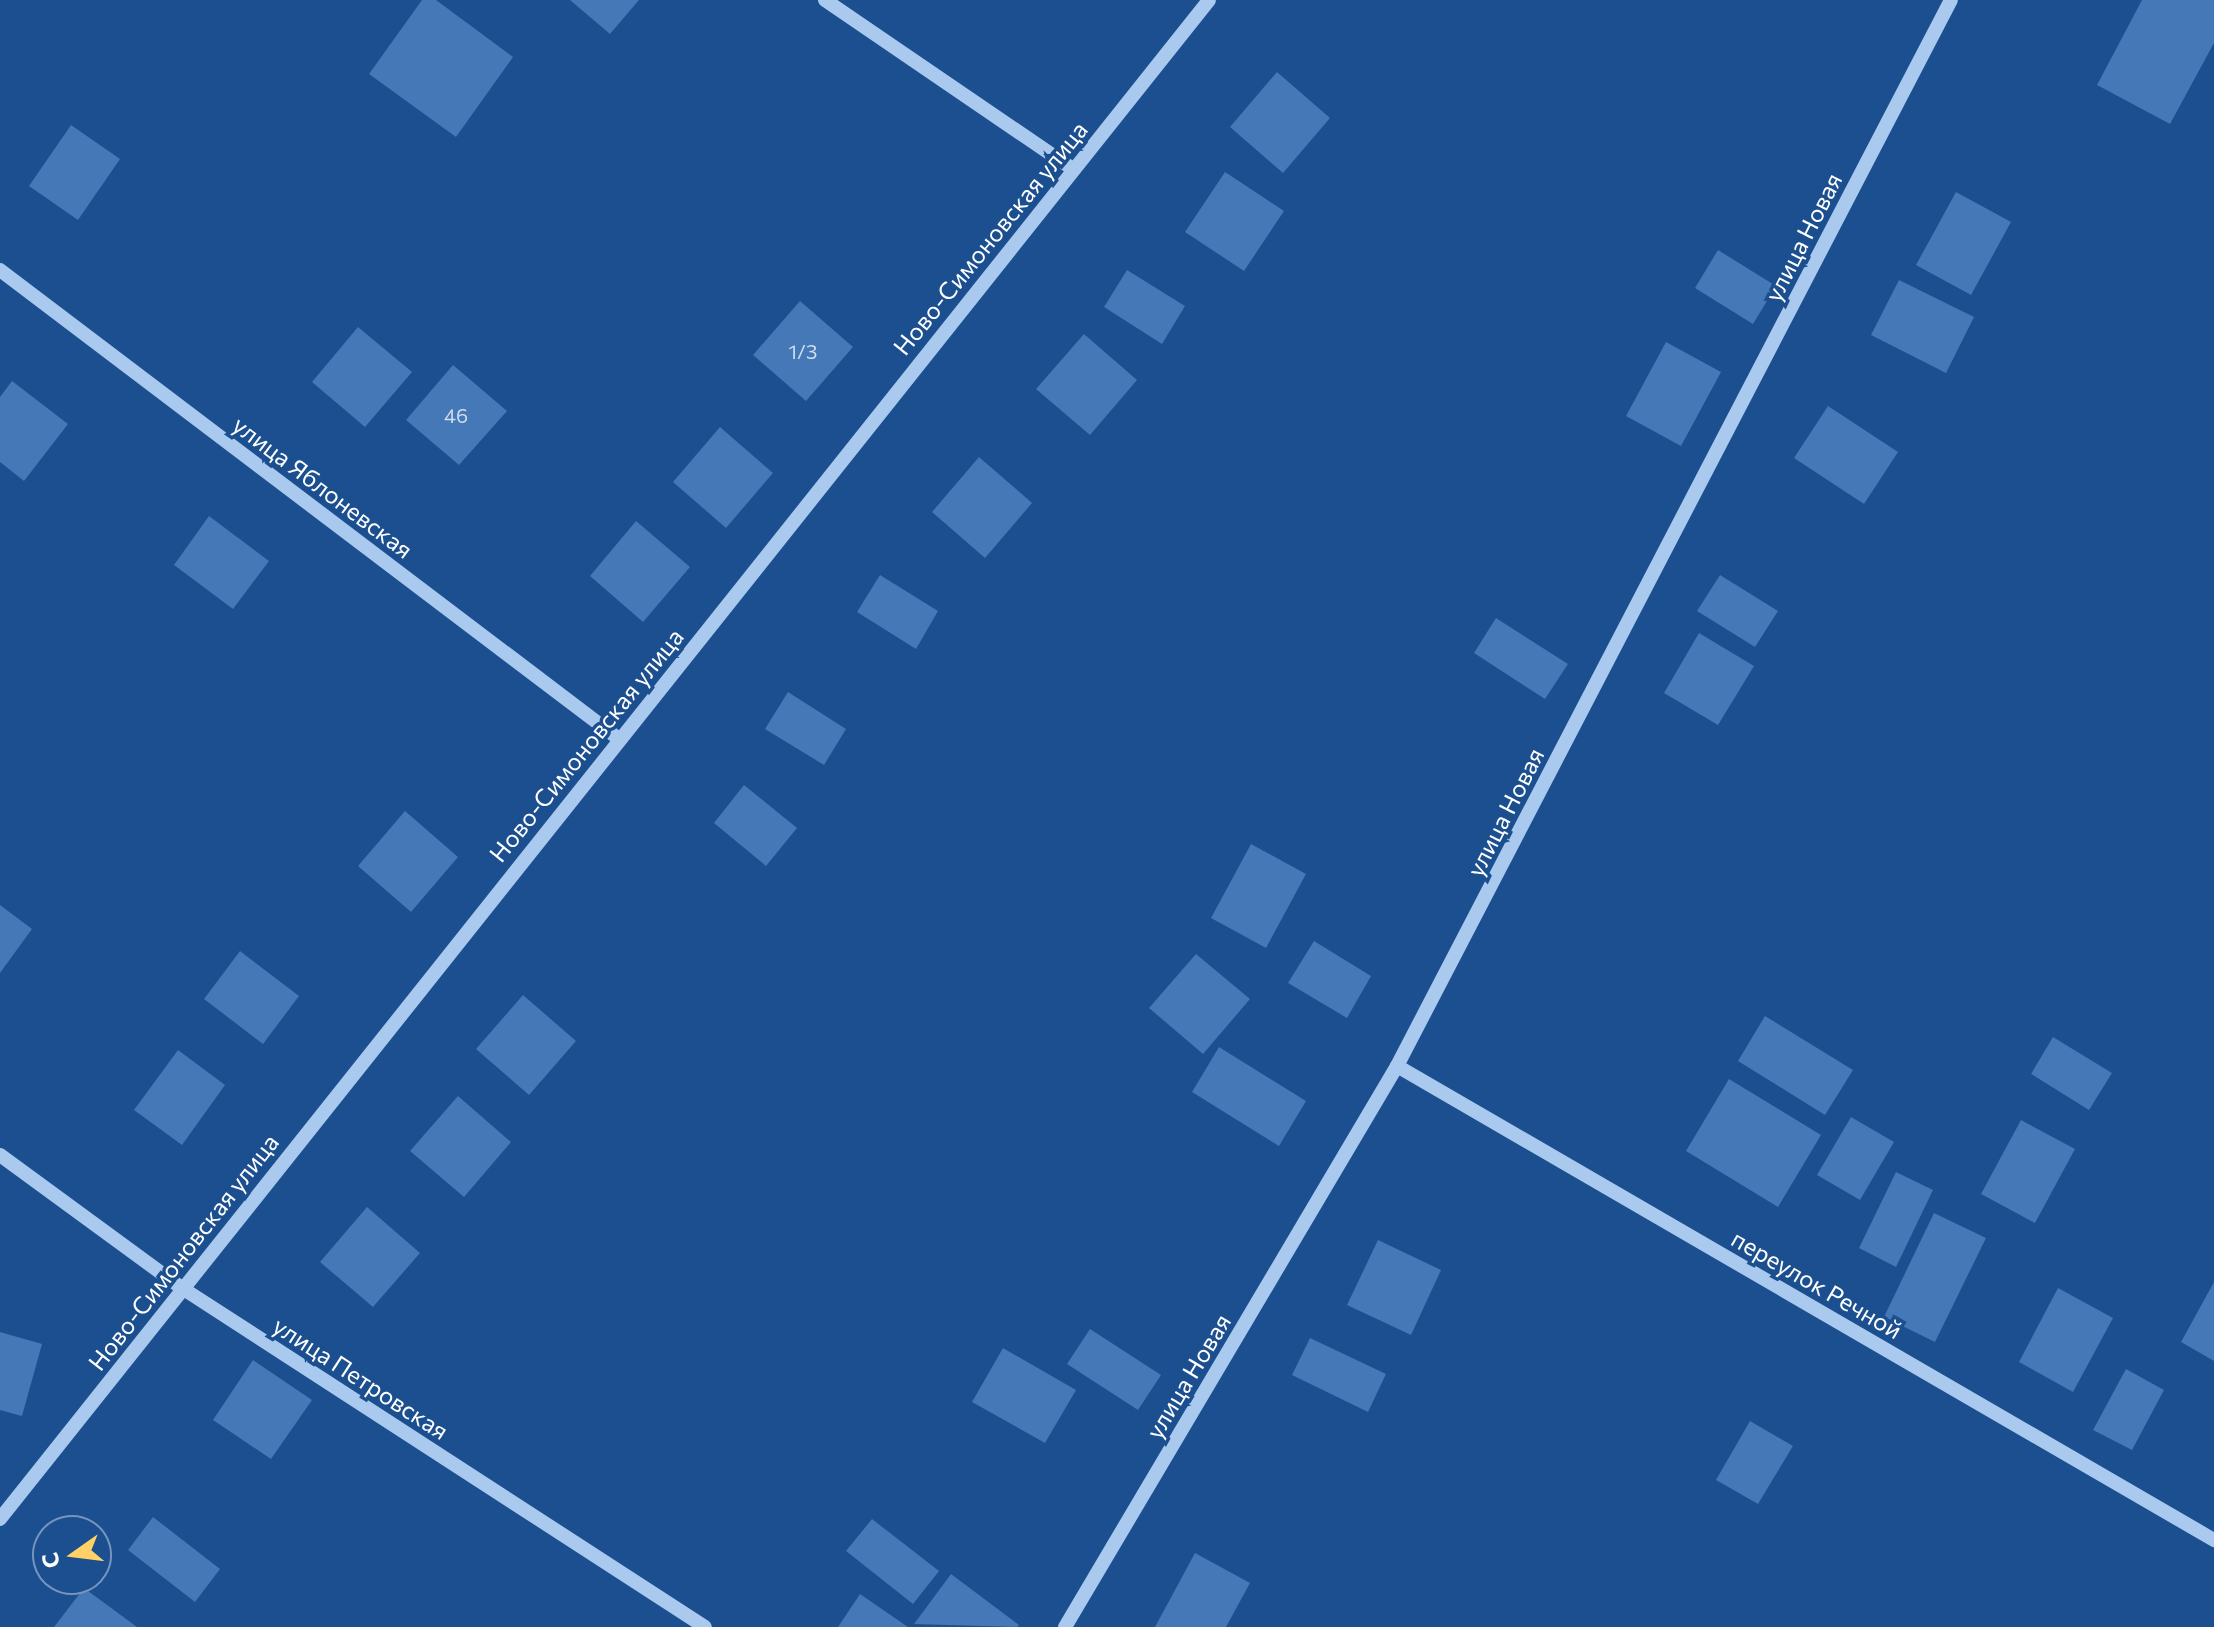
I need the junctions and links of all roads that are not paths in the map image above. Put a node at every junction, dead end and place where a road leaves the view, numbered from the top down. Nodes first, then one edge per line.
1 (825, 0) edge
2 (1209, 0) edge
3 (1951, 0) edge
4 (1073, 169) junction
5 (0, 270) edge
6 (619, 739) junction
7 (1397, 1066) junction
8 (0, 1155) edge
9 (182, 1288) junction
10 (0, 1519) edge
11 (2214, 1540) edge
12 (705, 1627) edge
13 (1065, 1627) edge

1 - 4 street
2 - 4 street, Ново-Симоновская улица
3 - 7 street, улица Новая
4 - 6 street, Ново-Симоновская улица
5 - 6 street, улица Яблоневская
6 - 9 street, Ново-Симоновская улица
7 - 11 street, переулок Речной
7 - 13 street, улица Новая
8 - 9 street, улица Петровская
9 - 10 street, Ново-Симоновская улица
9 - 12 street, улица Петровская

